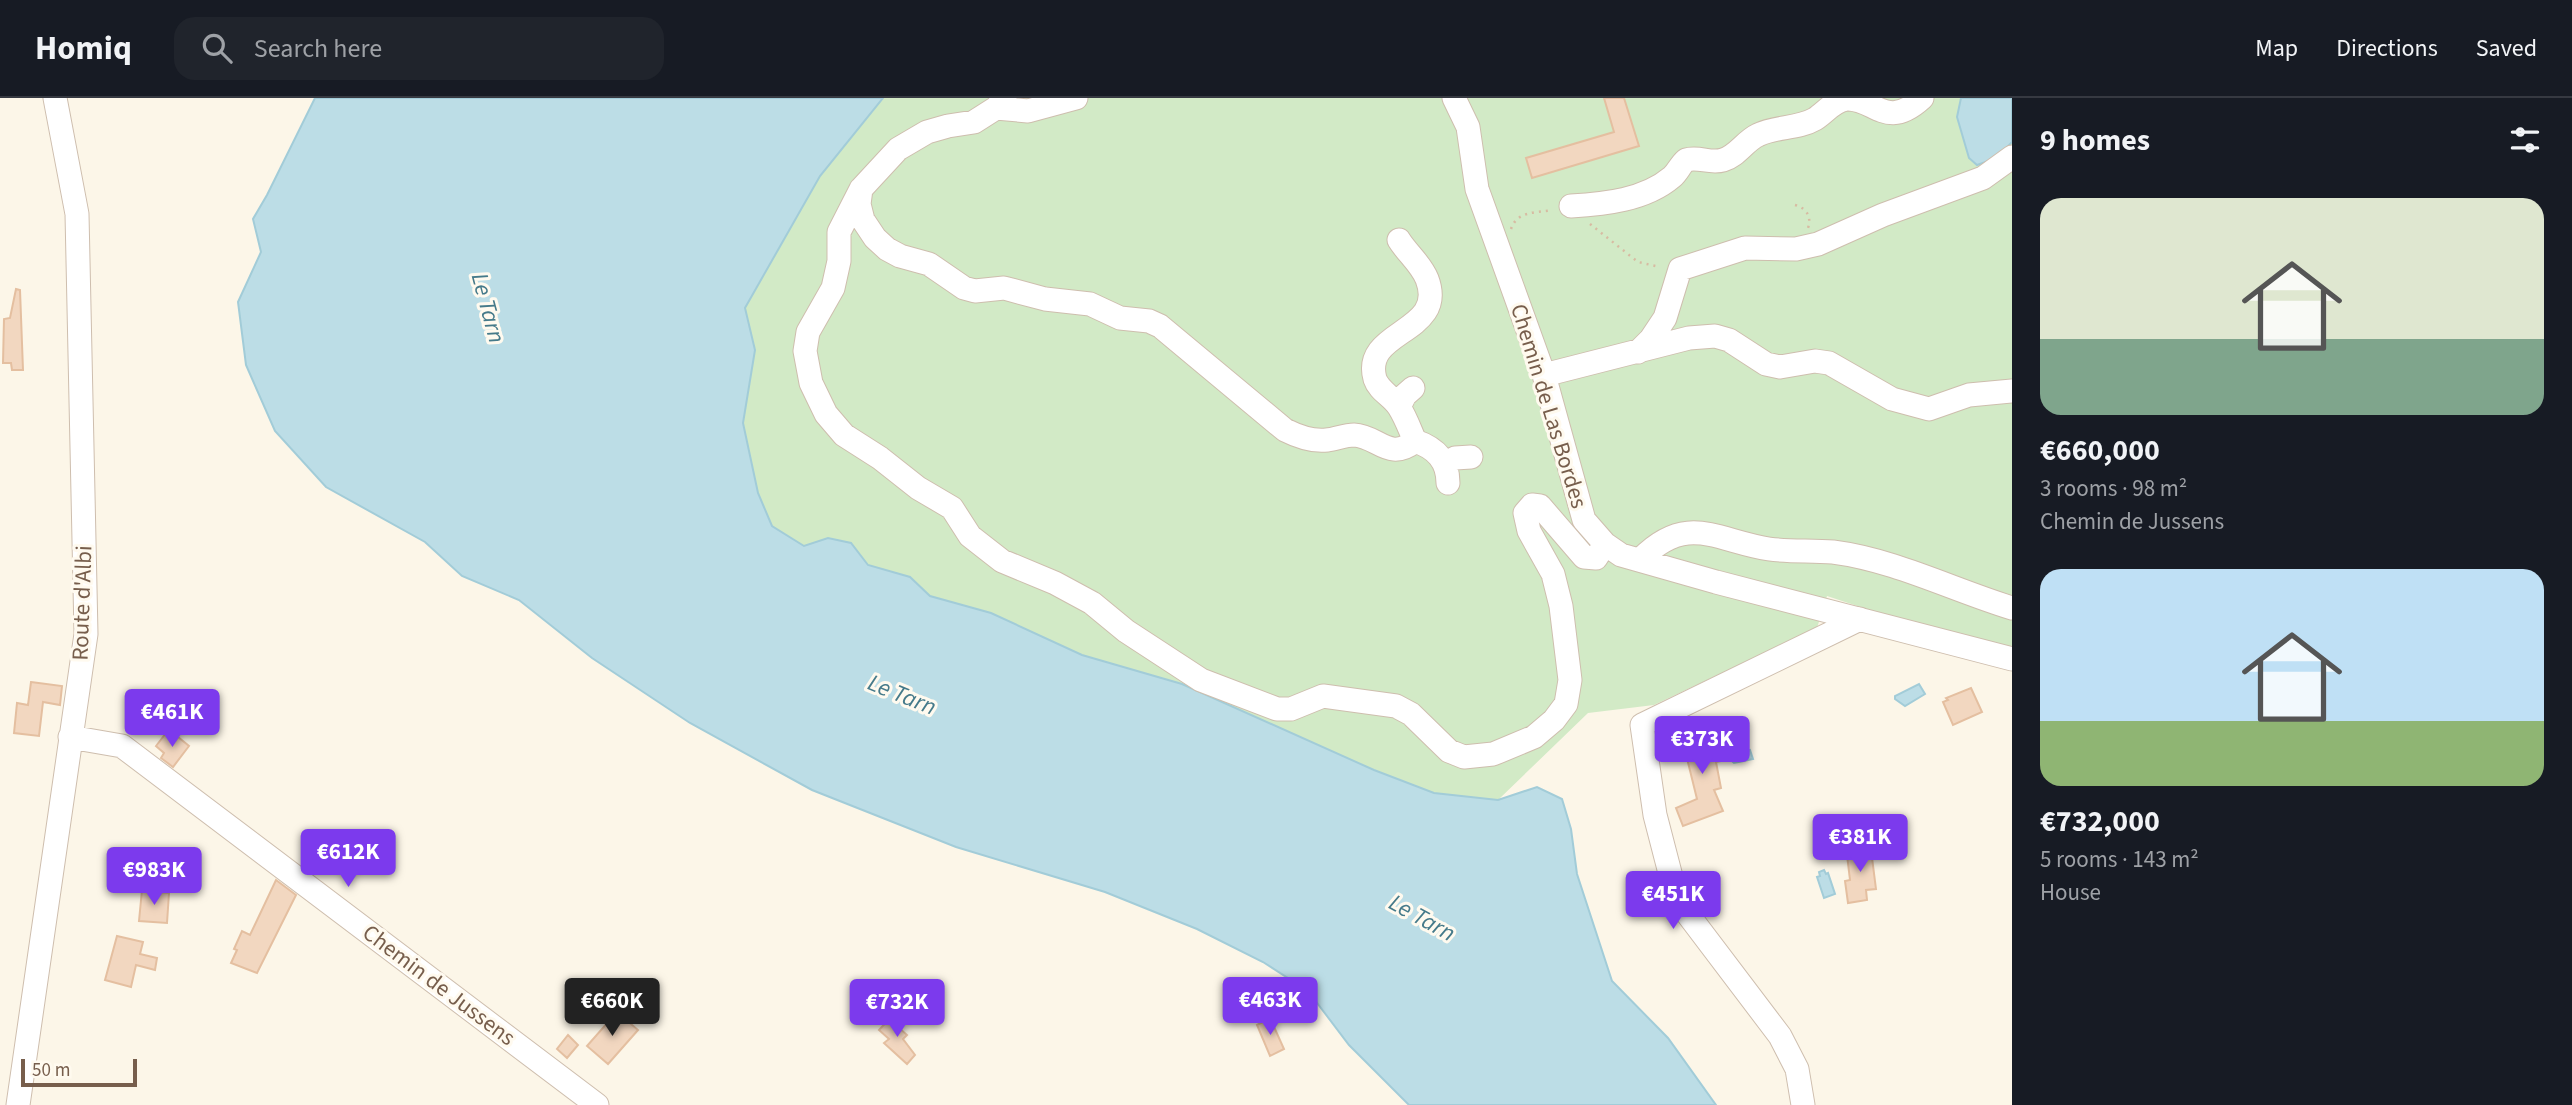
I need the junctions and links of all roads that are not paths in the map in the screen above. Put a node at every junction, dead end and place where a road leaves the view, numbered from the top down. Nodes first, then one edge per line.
1 (55, 98) edge
2 (1076, 98) edge
3 (1454, 98) edge
4 (1922, 98) edge
5 (1000, 103) edge
6 (2012, 158) edge
7 (861, 189) junction
8 (1571, 206) road end
9 (1399, 240) dead end
10 (1638, 352) junction
11 (1544, 375) junction
12 (1413, 387) dead end
13 (2012, 391) edge
14 (1399, 407) junction
15 (1415, 442) junction
16 (1471, 457) dead end
17 (1605, 544) junction
18 (1641, 559) junction
19 (2012, 608) edge
20 (1860, 619) junction
21 (2012, 659) edge
22 (70, 737) junction
23 (18, 1105) edge
24 (597, 1105) edge
25 (1803, 1105) edge

1 - 22 street, Route d'Albi
2 - 5 street
3 - 11 street, Chemin de Las Bordes
4 - 8 street
5 - 7 street
6 - 10 street
7 - 15 street
7 - 17 street
9 - 14 street
10 - 11 street
10 - 13 street
11 - 17 street, Chemin de Las Bordes
12 - 14 street
14 - 15 street
15 - 16 street
17 - 18 street, Chemin de Las Bordes
18 - 19 street
18 - 20 street, Chemin de Las Bordes
20 - 21 street, Chemin de Las Bordes
20 - 25 street
22 - 23 street, Route d'Albi
22 - 24 street, Chemin de Jussens

